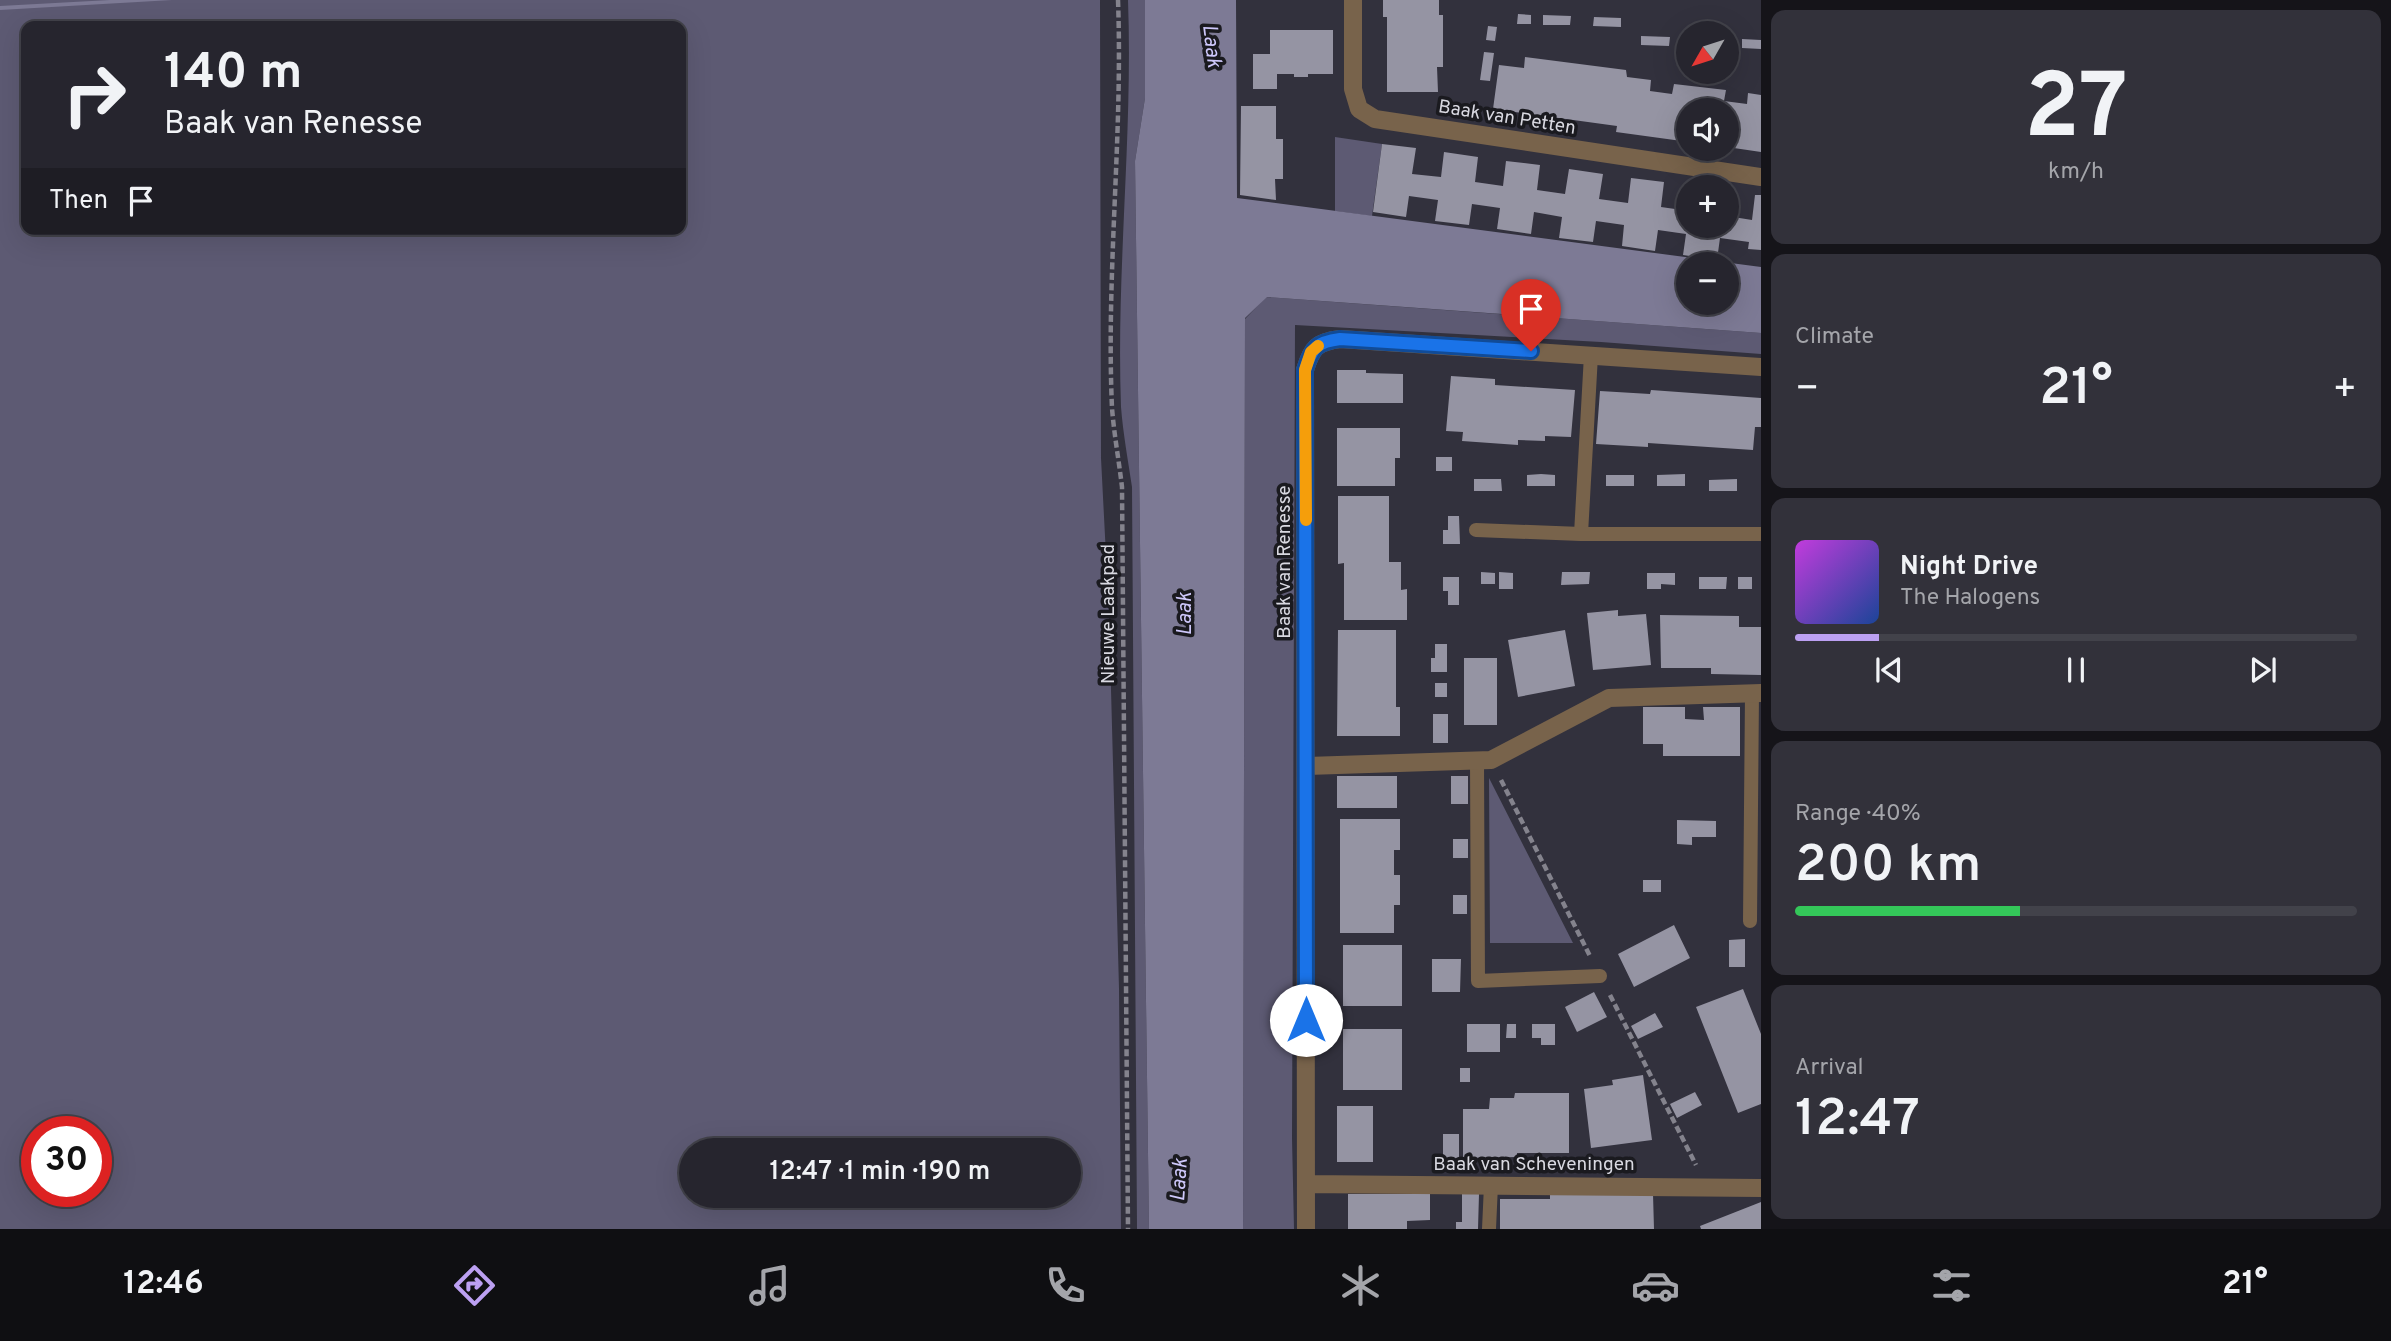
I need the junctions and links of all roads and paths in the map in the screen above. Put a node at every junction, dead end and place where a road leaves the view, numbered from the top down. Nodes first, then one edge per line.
1 (1118, 0) edge
2 (1353, 0) edge
3 (1761, 177) edge
4 (1591, 355) junction
5 (1761, 367) edge
6 (1476, 530) dead end
7 (1581, 534) junction
8 (1761, 534) edge
9 (1756, 693) edge
10 (1478, 761) junction
11 (1307, 766) junction
12 (1749, 921) dead end
13 (1600, 975) dead end
14 (1306, 1184) junction
15 (1491, 1185) junction
16 (1761, 1188) edge
17 (1128, 1229) edge
18 (1307, 1229) edge
19 (1489, 1229) edge

1 - 17 path, Nieuwe Laakpad
2 - 3 street, Baak van Petten
4 - 5 street, Baak van Renesse
4 - 7 lane
4 - 11 street, Baak van Renesse
6 - 7 lane
7 - 8 lane
9 - 10 street
9 - 12 lane
10 - 11 street
10 - 13 lane
11 - 14 street, Baak van Renesse
14 - 15 street, Baak van Scheveningen
14 - 18 street, Baak van Renesse
15 - 16 street, Baak van Scheveningen
15 - 19 lane

